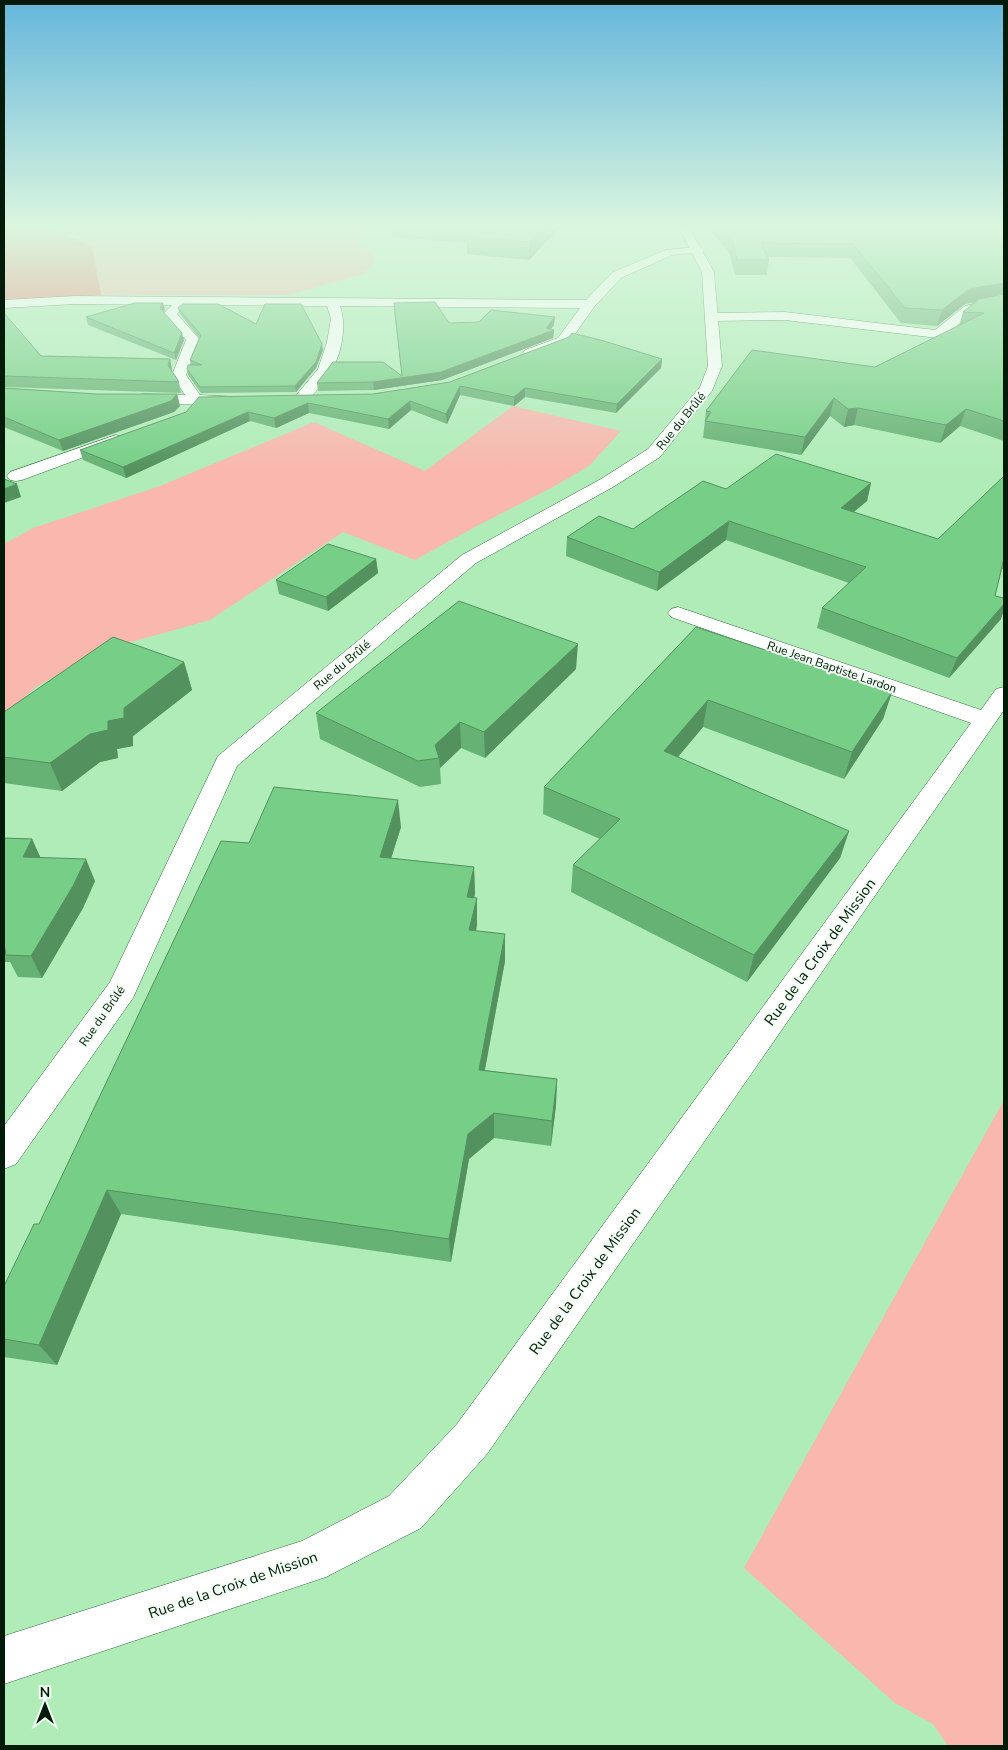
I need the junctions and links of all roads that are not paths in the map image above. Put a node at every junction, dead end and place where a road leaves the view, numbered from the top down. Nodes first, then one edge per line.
1 (176, 308) edge
2 (334, 308) edge
3 (587, 308) edge
4 (711, 308) edge
5 (978, 308) edge
6 (712, 317) junction
7 (518, 358) edge
8 (302, 398) junction
9 (318, 398) edge
10 (128, 399) edge
11 (244, 399) edge
12 (283, 399) edge
13 (196, 400) junction
14 (181, 417) edge
15 (135, 433) edge
16 (16, 476) dead end
17 (678, 613) dead end
18 (995, 707) edge
19 (4, 1153) edge
20 (4, 1660) edge

1 - 13 street
2 - 8 street
3 - 7 street
4 - 6 street, Rue du Brûlé
5 - 6 street
6 - 19 street, Rue du Brûlé
8 - 9 street
8 - 12 street
10 - 13 street
11 - 13 street
13 - 14 street
15 - 16 street
17 - 18 street, Rue Jean Baptiste Lardon
18 - 20 street, Rue de la Croix de Mission

